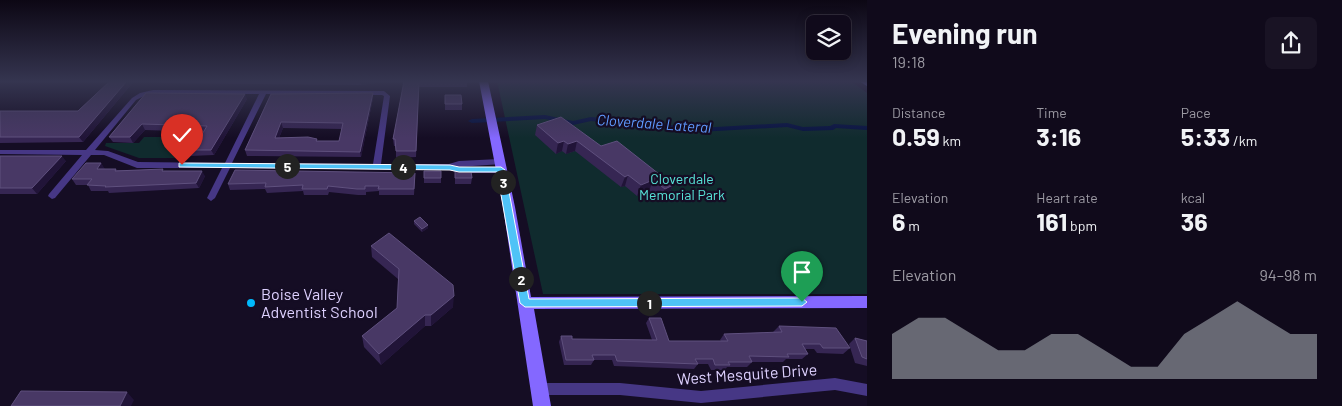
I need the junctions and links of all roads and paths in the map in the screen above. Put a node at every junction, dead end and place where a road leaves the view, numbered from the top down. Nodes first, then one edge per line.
1 (133, 100) edge
2 (260, 100) edge
3 (385, 100) edge
4 (487, 100) edge
5 (0, 152) edge
6 (89, 152) junction
7 (227, 165) junction
8 (500, 166) junction
9 (377, 167) junction
10 (52, 196) dead end
11 (211, 198) dead end
12 (867, 302) edge
13 (525, 303) junction
14 (539, 389) junction
15 (867, 390) edge
16 (542, 406) edge

1 - 6 street
2 - 7 street
3 - 9 street
4 - 8 main road
5 - 6 street
6 - 7 street
6 - 10 street
7 - 9 street
7 - 11 street
8 - 9 street
8 - 13 main road
12 - 13 main road
13 - 14 main road
14 - 15 street, West Mesquite Drive
14 - 16 main road

